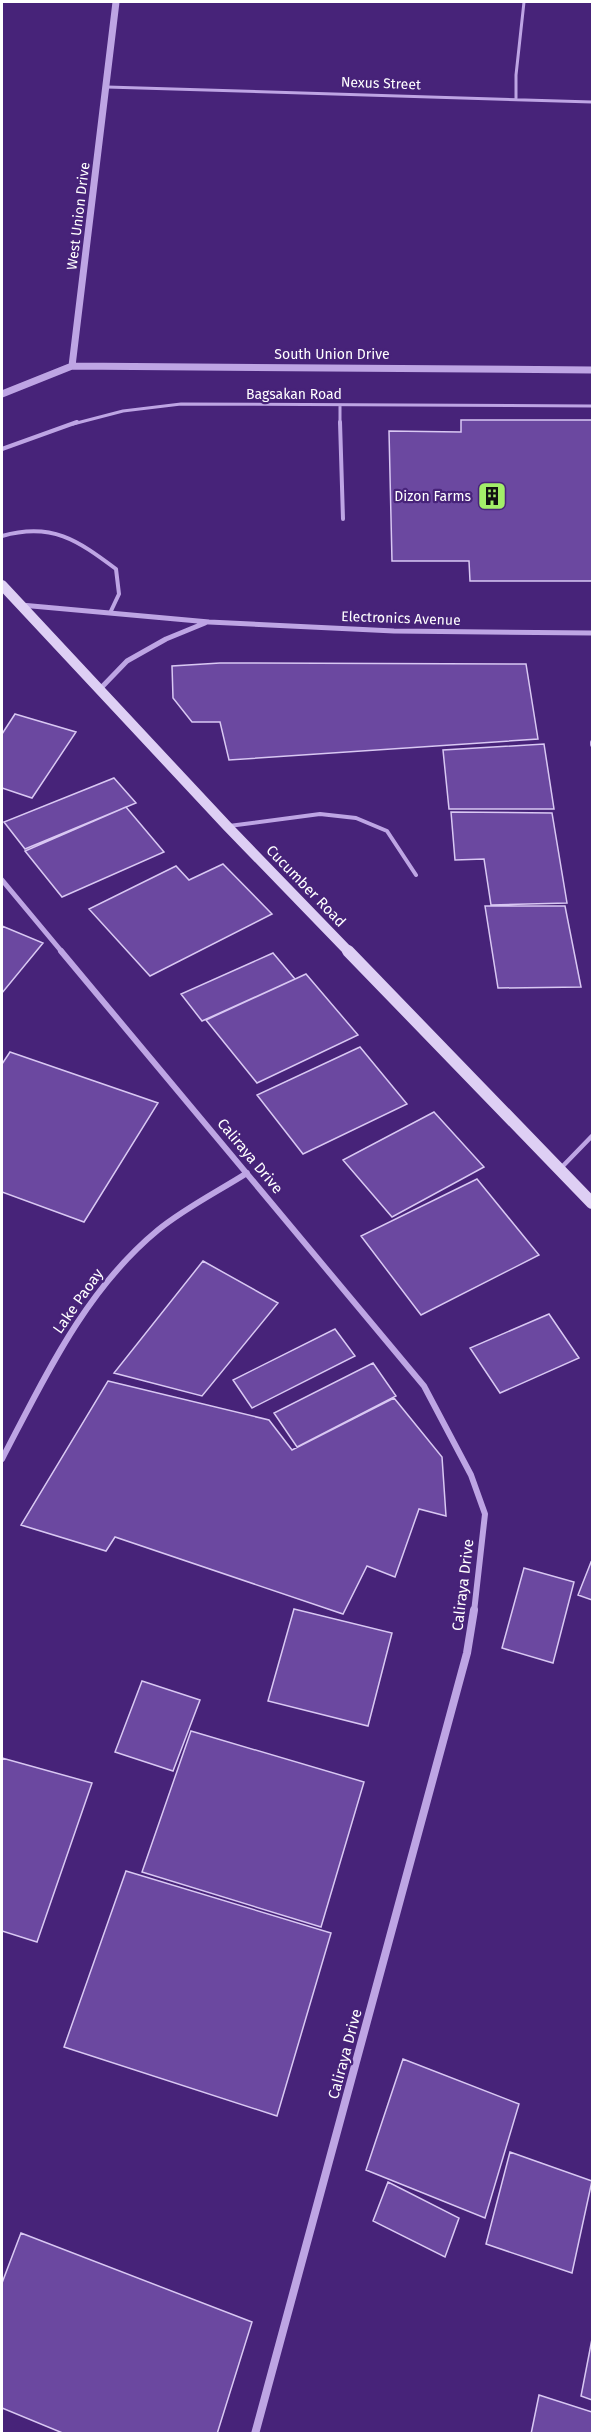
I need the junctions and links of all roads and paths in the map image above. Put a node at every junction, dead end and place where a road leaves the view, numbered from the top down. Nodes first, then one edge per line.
1 (116, 2) edge
2 (524, 2) edge
3 (106, 87) junction
4 (516, 98) junction
5 (592, 102) edge
6 (72, 366) junction
7 (592, 369) edge
8 (5, 393) edge
9 (2, 401) edge
10 (340, 405) junction
11 (592, 406) edge
12 (2, 449) edge
13 (343, 519) dead end
14 (2, 536) edge
15 (2, 585) edge
16 (21, 605) junction
17 (110, 613) junction
18 (208, 622) junction
19 (592, 633) edge
20 (99, 690) junction
21 (227, 826) junction
22 (416, 875) dead end
23 (2, 880) edge
24 (592, 1136) edge
25 (560, 1169) junction
26 (247, 1173) junction
27 (592, 1203) edge
28 (2, 1459) edge
29 (255, 2433) edge

1 - 3 street, West Union Drive
2 - 4 lane
3 - 4 lane, Nexus Street
3 - 6 street, West Union Drive
4 - 5 lane, Nexus Street
6 - 7 street, South Union Drive
6 - 8 street
8 - 9 street
10 - 11 lane, Bagsakan Road
10 - 12 lane, Bagsakan Road
10 - 13 lane
14 - 17 lane
15 - 16 main road, Cucumber Road
16 - 17 street, Electronics Avenue
16 - 20 main road, Cucumber Road
17 - 18 street, Electronics Avenue
18 - 19 street, Electronics Avenue
18 - 20 street, Electronics Avenue
20 - 21 main road, Cucumber Road
21 - 22 lane
21 - 25 main road, Cucumber Road
23 - 26 street, Caliraya Drive
24 - 25 lane
25 - 27 main road, Cucumber Road
26 - 28 street, Lake Paoay
26 - 29 street, Caliraya Drive

